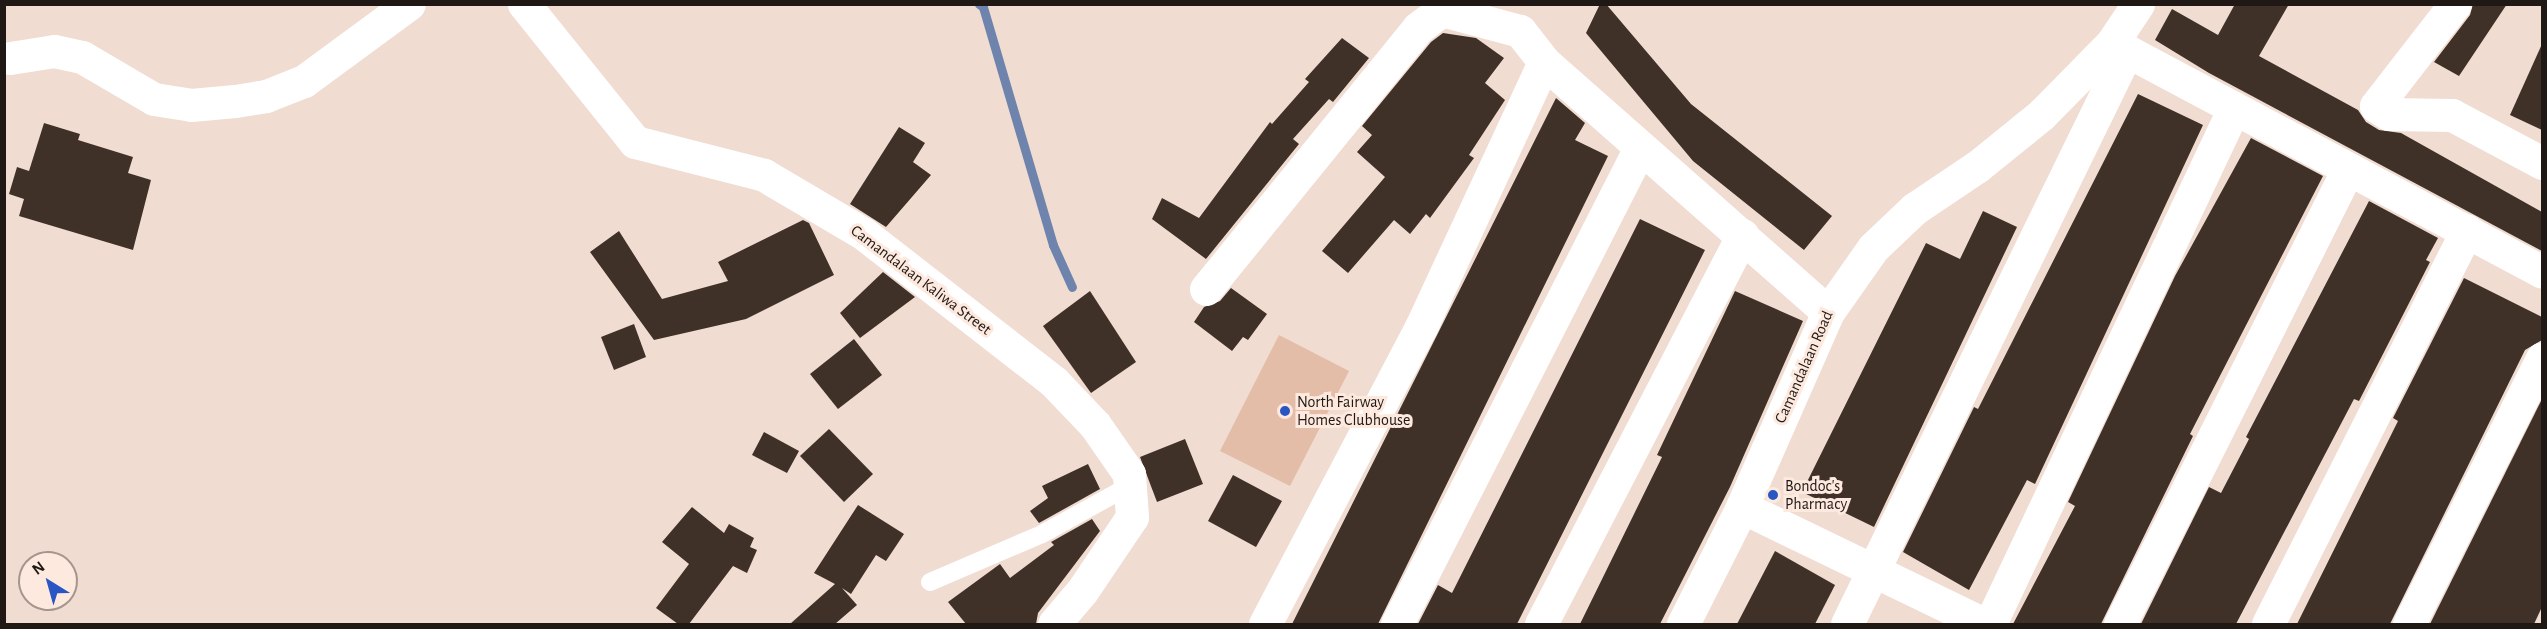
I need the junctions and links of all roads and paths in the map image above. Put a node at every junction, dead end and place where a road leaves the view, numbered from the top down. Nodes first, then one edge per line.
1 (409, 4) edge
2 (525, 4) edge
3 (2138, 4) edge
4 (2455, 4) edge
5 (2119, 47) junction
6 (10, 58) dead end
7 (1544, 62) junction
8 (2234, 108) junction
9 (1640, 148) junction
10 (2542, 163) edge
11 (2348, 169) junction
12 (2467, 230) junction
13 (1743, 235) junction
14 (2542, 272) edge
15 (1206, 289) dead end
16 (1828, 312) junction
17 (2542, 358) edge
18 (1129, 486) junction
19 (1742, 507) junction
20 (1877, 570) junction
21 (930, 582) dead end
22 (1054, 624) edge
23 (1265, 624) edge
24 (1397, 624) edge
25 (1541, 624) edge
26 (1683, 624) edge
27 (1847, 624) edge
28 (1984, 624) edge
29 (1990, 624) edge
30 (2120, 624) edge
31 (2268, 624) edge
32 (2409, 624) edge

1 - 6 street
2 - 18 street, Camandalaan Kaliwa Street
3 - 5 street, Camandalaan Road
4 - 10 street
5 - 8 street
5 - 16 street, Camandalaan Road
5 - 20 street
7 - 9 street
7 - 15 street
7 - 23 street
8 - 11 street
8 - 29 street
9 - 13 street
9 - 24 street
11 - 12 street
11 - 30 street
12 - 14 street
12 - 31 street
13 - 16 street
13 - 25 street
16 - 19 street, Camandalaan Road
17 - 32 street
18 - 21 lane
18 - 22 street, Camandalaan Kaliwa Street
19 - 20 street
19 - 26 street, Camandalaan Road
20 - 27 street
20 - 28 street

